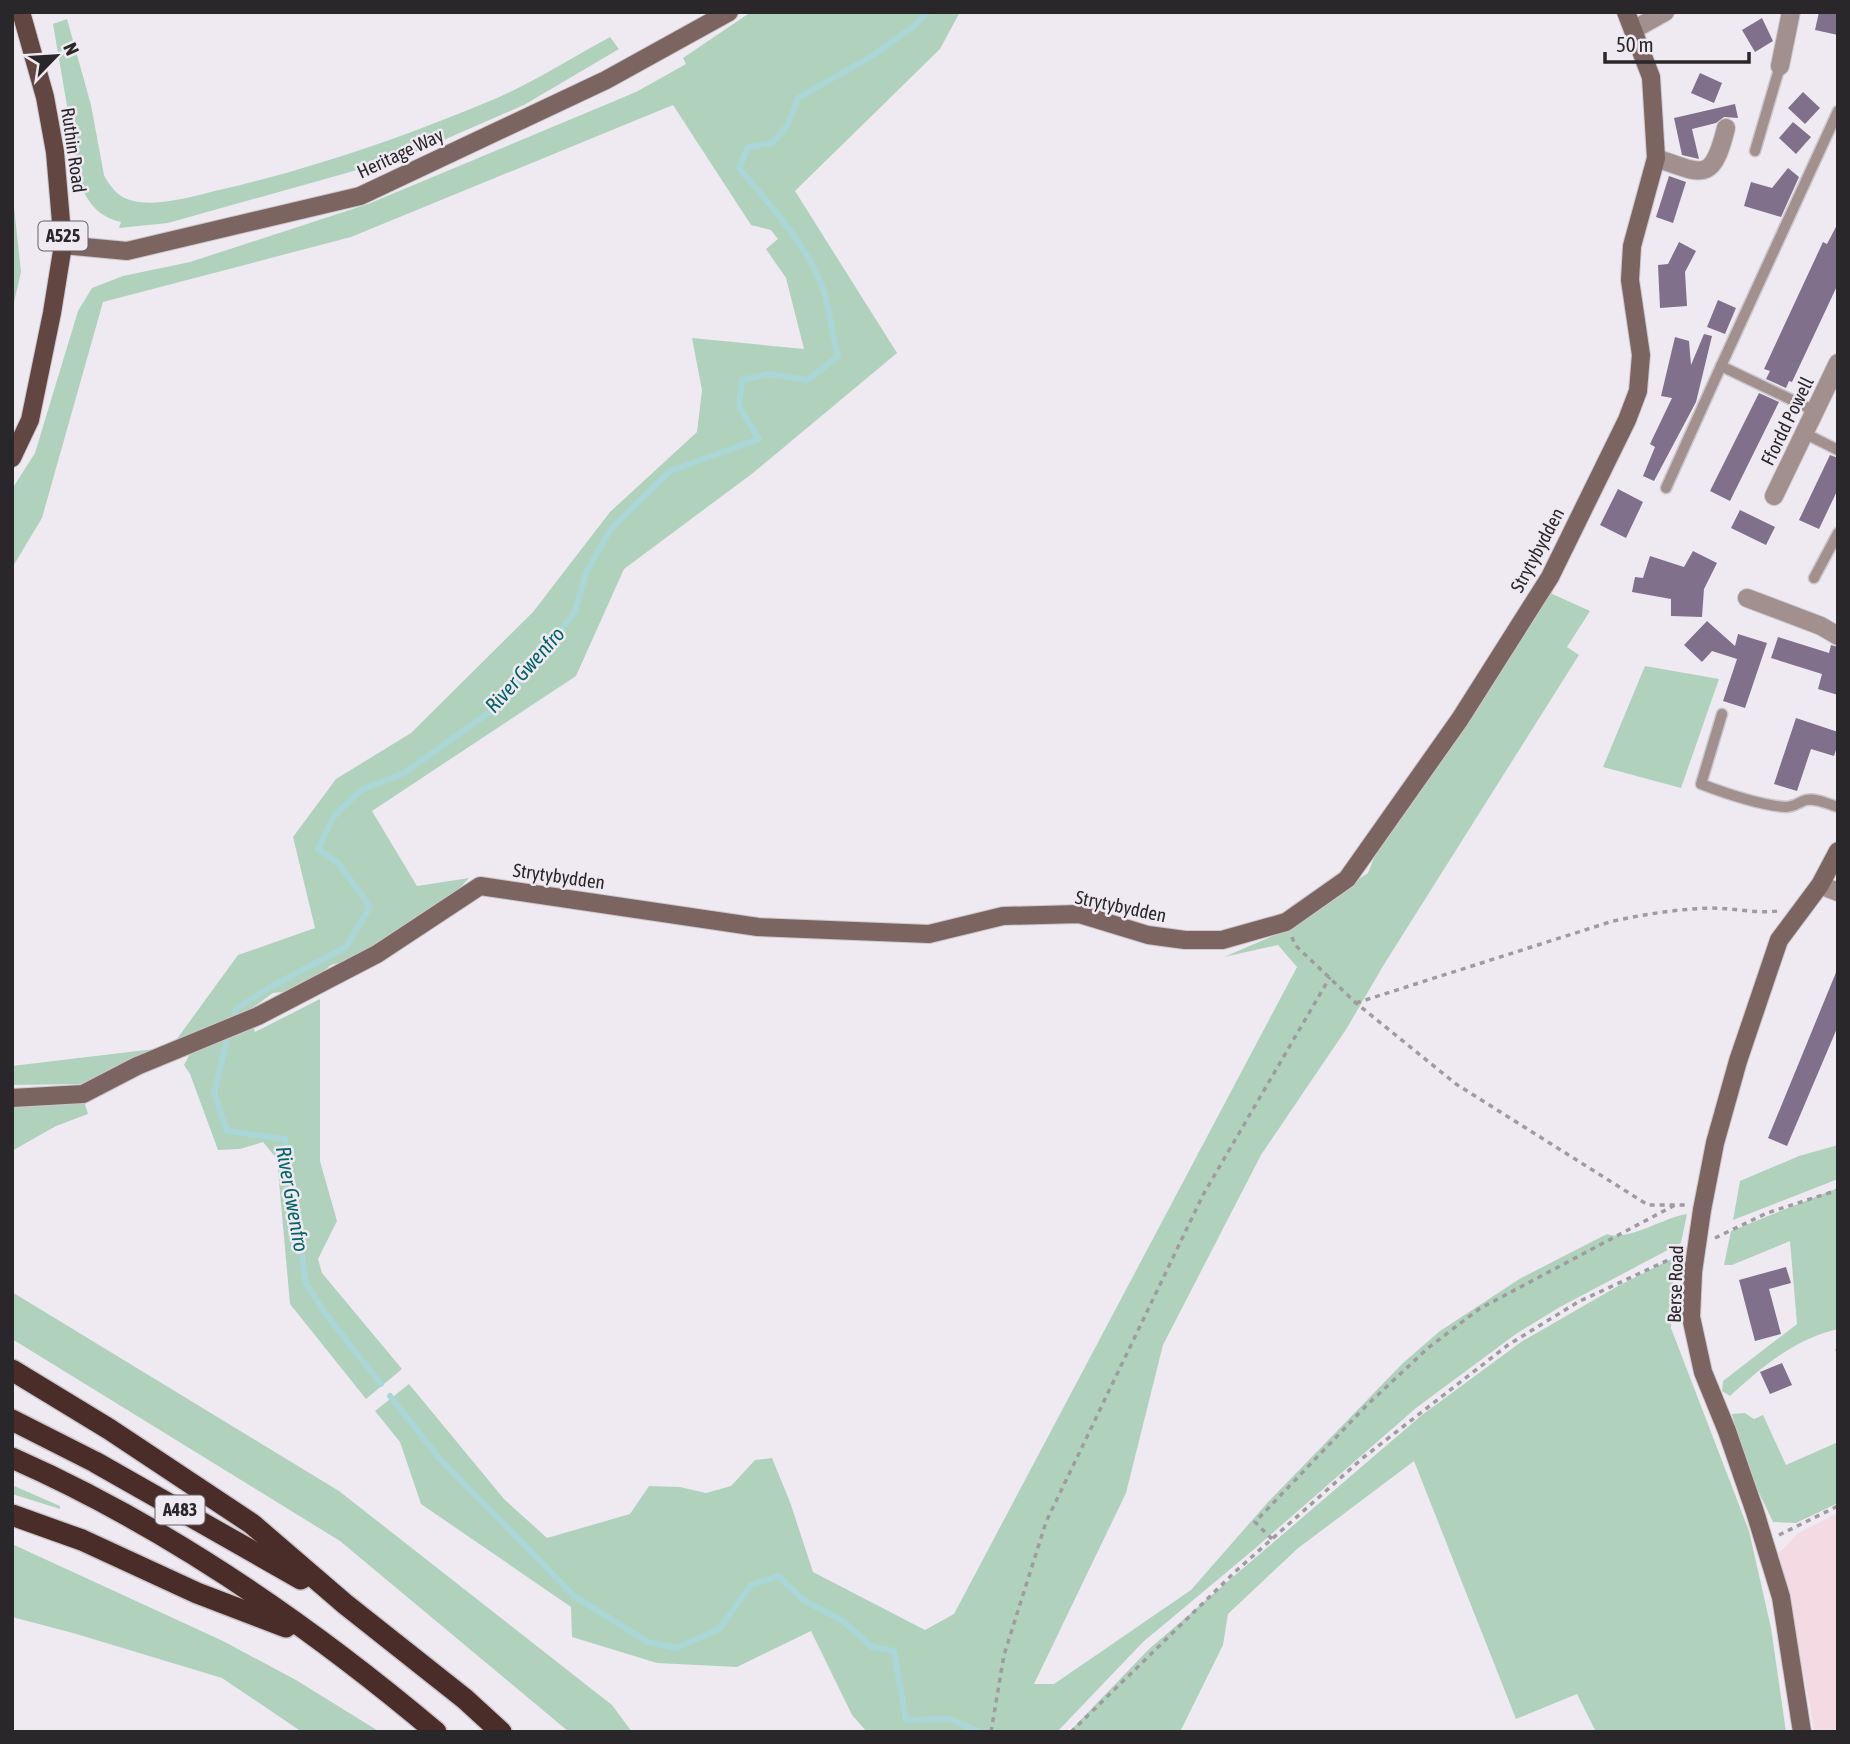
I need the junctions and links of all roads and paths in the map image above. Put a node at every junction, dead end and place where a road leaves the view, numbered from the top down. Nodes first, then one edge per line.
1 (21, 12) edge
2 (729, 12) edge
3 (1626, 12) edge
4 (1665, 12) edge
5 (1791, 12) edge
6 (1633, 30) junction
7 (1780, 66) joint
8 (1838, 111) edge
9 (1726, 128) dead end
10 (1755, 151) dead end
11 (1657, 158) junction
12 (63, 245) junction
13 (1838, 363) edge
14 (1721, 366) junction
15 (1815, 411) junction
16 (1804, 433) junction
17 (1838, 450) edge
18 (12, 458) edge
19 (1666, 488) dead end
20 (1774, 496) dead end
21 (1838, 533) edge
22 (1814, 578) dead end
23 (1747, 598) dead end
24 (1838, 636) edge
25 (1721, 715) dead end
26 (1838, 807) edge
27 (1838, 851) edge
28 (1820, 885) junction
29 (1838, 892) edge
30 (1804, 906) junction
31 (1286, 922) junction
32 (1330, 977) junction
33 (1356, 1003) junction
34 (12, 1098) edge
35 (1838, 1190) edge
36 (1675, 1205) junction
37 (1702, 1207) junction
38 (1704, 1243) dead end
39 (1679, 1255) dead end
40 (12, 1370) edge
41 (12, 1420) edge
42 (12, 1458) edge
43 (1838, 1506) edge
44 (12, 1515) edge
45 (1272, 1539) junction
46 (1765, 1542) junction
47 (345, 1604) junction
48 (311, 1636) junction
49 (436, 1732) edge
50 (501, 1732) edge
51 (991, 1732) edge
52 (1071, 1732) edge
53 (1802, 1732) edge

1 - 12 main road, Ruthin Road / A525
2 - 12 street, Heritage Way
3 - 6 street, Strytybydden
4 - 6 street
5 - 7 street
6 - 11 street, Strytybydden
7 - 10 lane
8 - 14 lane
9 - 11 street
11 - 31 street, Strytybydden
12 - 18 main road, Ruthin Road / A525
13 - 15 street, Ffordd Powell
14 - 15 lane
14 - 19 lane
15 - 16 street, Ffordd Powell
16 - 17 lane
16 - 20 street, Ffordd Powell
21 - 22 lane
23 - 24 street
25 - 26 lane
27 - 28 street, Berse Road
28 - 29 street
28 - 30 street, Berse Road
30 - 33 path
30 - 37 street, Berse Road
31 - 32 path
31 - 34 street, Strytybydden
32 - 33 path
32 - 51 path
33 - 36 path
35 - 38 path
36 - 37 path
36 - 45 path
37 - 46 street, Berse Road, bridge
39 - 45 path
40 - 47 highway
41 - 47 highway, A483
42 - 48 highway, A483
43 - 46 path
44 - 48 highway, A483
45 - 52 path
46 - 53 street, Berse Road
47 - 50 highway, A483
48 - 49 highway, A483

